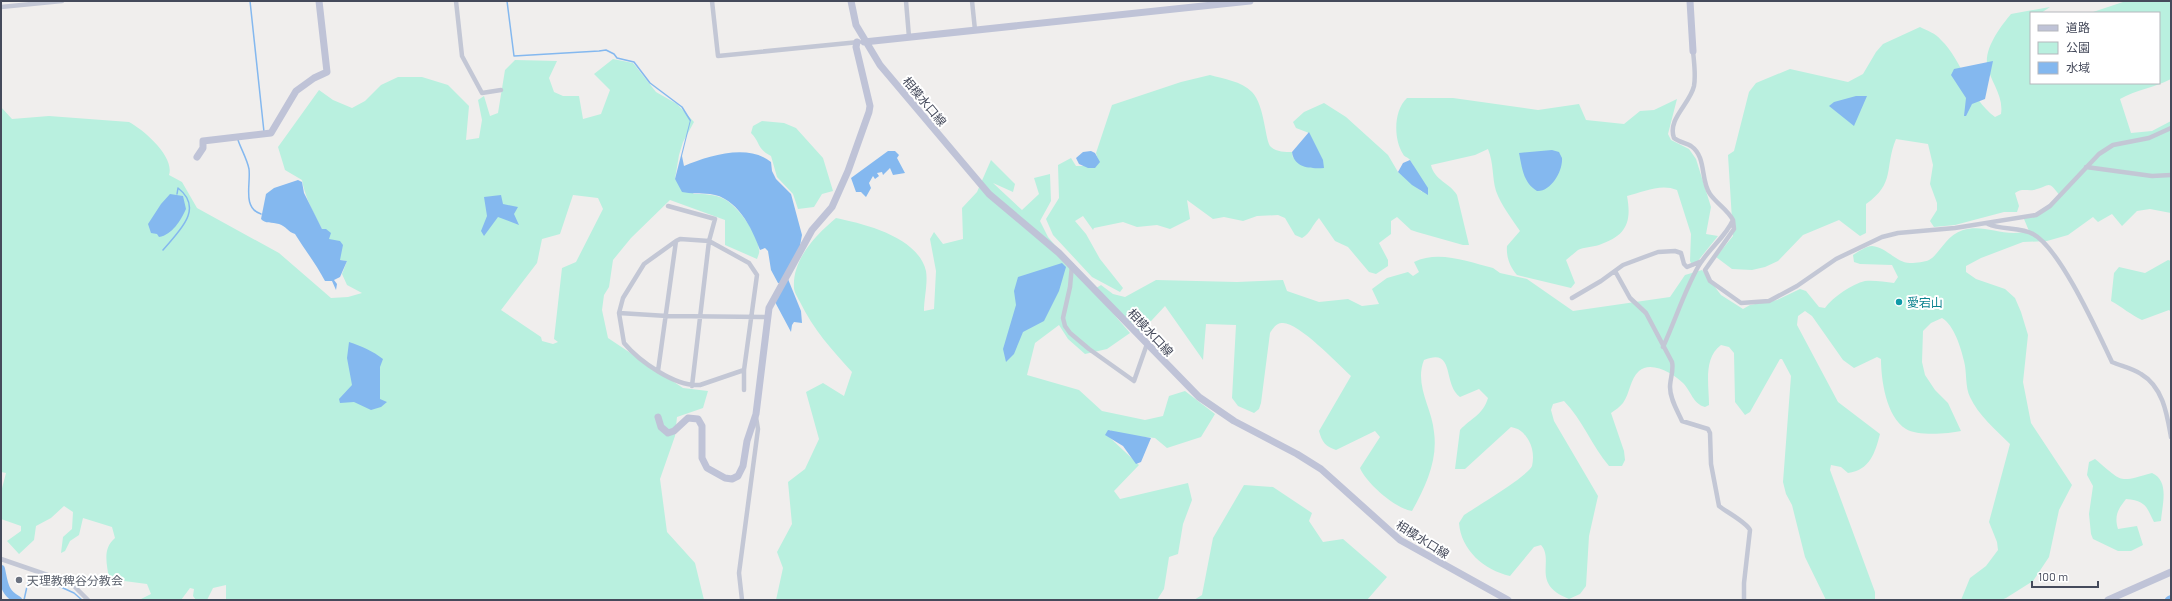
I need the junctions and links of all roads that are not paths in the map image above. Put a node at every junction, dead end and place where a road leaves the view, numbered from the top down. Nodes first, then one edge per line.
1 (62, 1) edge
2 (319, 1) edge
3 (456, 1) edge
4 (712, 1) edge
5 (851, 1) edge
6 (906, 1) edge
7 (972, 1) edge
8 (1250, 1) edge
9 (1690, 1) edge
10 (1, 7) edge
11 (975, 30) junction
12 (909, 37) junction
13 (861, 42) junction
14 (1693, 51) joint
15 (501, 90) dead end
16 (2171, 128) edge
17 (197, 157) dead end
18 (2086, 167) junction
19 (2171, 175) edge
20 (668, 206) dead end
21 (1733, 220) junction
22 (1988, 224) junction
23 (676, 241) junction
24 (709, 241) junction
25 (1702, 261) junction
26 (1072, 265) junction
27 (1615, 271) junction
28 (1572, 298) dead end
29 (619, 313) junction
30 (666, 316) junction
31 (701, 316) junction
32 (767, 317) junction
33 (752, 318) junction
34 (1147, 344) junction
35 (1664, 347) junction
36 (744, 370) junction
37 (658, 371) junction
38 (692, 386) junction
39 (744, 390) dead end
40 (756, 414) junction
41 (658, 417) dead end
42 (2171, 437) edge
43 (1, 559) edge
44 (2171, 572) edge
45 (88, 600) edge
46 (742, 600) edge
47 (1508, 600) edge
48 (1744, 600) edge
49 (2108, 600) edge

1 - 10 street
2 - 17 main road
3 - 15 street
4 - 13 street
5 - 13 main road, 相模水口線
6 - 12 street
7 - 11 street
8 - 11 main road
9 - 14 main road
11 - 12 main road
12 - 13 main road
13 - 26 main road, 相模水口線
13 - 32 main road
14 - 21 street
16 - 18 street
18 - 19 street
18 - 22 street
20 - 24 street
21 - 22 street
21 - 25 street
22 - 42 street
23 - 24 street
23 - 29 street
23 - 30 street
24 - 31 street
24 - 33 street
25 - 27 street
25 - 35 street
26 - 34 main road, 相模水口線
26 - 34 street
27 - 28 street
27 - 35 street
29 - 30 street
29 - 37 street
30 - 31 street
30 - 37 street
31 - 33 street
31 - 38 street
32 - 33 street
32 - 40 main road
33 - 36 street
34 - 47 main road, 相模水口線
35 - 48 street
36 - 38 street
36 - 39 street
37 - 38 street
40 - 41 main road
40 - 46 street
43 - 45 street
44 - 49 main road

